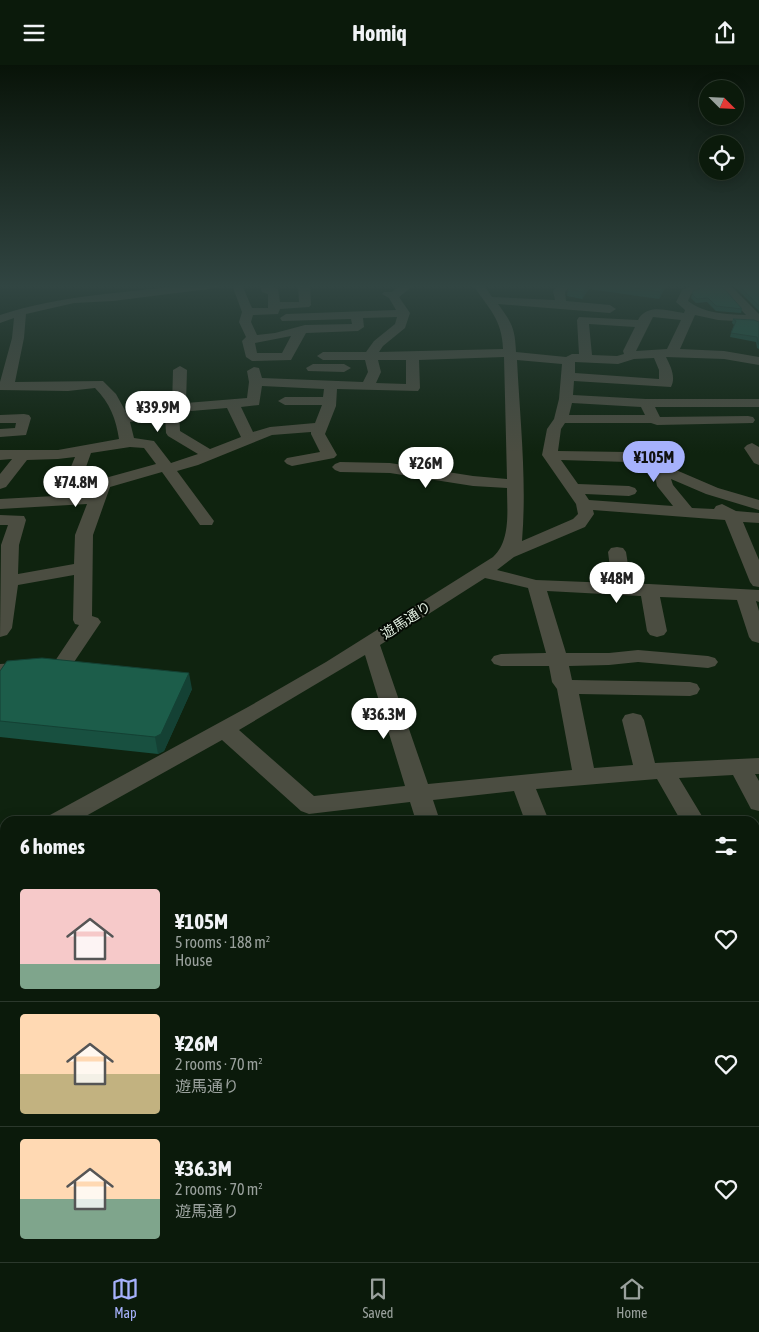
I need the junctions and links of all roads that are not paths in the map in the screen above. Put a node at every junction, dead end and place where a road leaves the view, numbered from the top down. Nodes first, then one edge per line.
1 (17, 341) edge
2 (248, 341) edge
3 (295, 341) edge
4 (385, 341) edge
5 (509, 341) edge
6 (585, 341) edge
7 (634, 341) edge
8 (673, 341) edge
9 (373, 353) junction
10 (665, 353) junction
11 (510, 354) junction
12 (633, 355) junction
13 (323, 356) dead end
14 (412, 356) junction
15 (252, 357) junction
16 (586, 359) junction
17 (569, 361) junction
18 (759, 361) edge
19 (313, 368) dead end
20 (180, 370) dead end
21 (568, 377) junction
22 (256, 382) junction
23 (331, 385) junction
24 (367, 385) junction
25 (3, 386) edge
26 (566, 399) junction
27 (286, 401) dead end
28 (329, 401) junction
29 (646, 403) junction
30 (729, 403) junction
31 (759, 403) edge
32 (232, 404) junction
33 (175, 409) junction
34 (0, 419) edge
35 (124, 419) junction
36 (561, 419) junction
37 (654, 419) junction
38 (319, 427) junction
39 (0, 433) edge
40 (249, 439) junction
41 (127, 443) junction
42 (85, 450) junction
43 (0, 455) edge
44 (23, 455) junction
45 (209, 455) junction
46 (550, 455) junction
47 (292, 461) dead end
48 (167, 467) junction
49 (340, 467) dead end
50 (666, 472) junction
51 (514, 484) junction
52 (0, 485) edge
53 (574, 489) junction
54 (629, 491) dead end
55 (712, 491) junction
56 (100, 492) junction
57 (0, 504) edge
58 (584, 504) junction
59 (759, 505) edge
60 (688, 512) junction
61 (731, 515) junction
62 (759, 518) edge
63 (0, 520) edge
64 (206, 521) dead end
65 (617, 552) dead end
66 (508, 553) junction
67 (5, 562) edge
68 (83, 568) junction
69 (482, 572) junction
70 (9, 581) junction
71 (759, 582) edge
72 (536, 585) junction
73 (622, 588) junction
74 (649, 589) junction
75 (752, 595) edge
76 (0, 631) edge
77 (657, 631) dead end
78 (759, 637) edge
79 (369, 643) junction
80 (629, 657) junction
81 (558, 659) junction
82 (501, 660) dead end
83 (708, 662) dead end
84 (0, 670) edge
85 (567, 687) junction
86 (637, 688) junction
87 (690, 689) dead end
88 (633, 720) dead end
89 (224, 729) junction
90 (749, 766) edge
91 (654, 771) junction
92 (584, 776) junction
93 (523, 783) junction
94 (420, 793) junction
95 (759, 803) edge
96 (67, 816) edge
97 (427, 816) edge
98 (535, 816) edge
99 (688, 816) edge

1 - 25 street
2 - 15 street
3 - 15 street
4 - 9 street
5 - 11 street
6 - 16 street
7 - 12 street
8 - 10 street
9 - 13 street
9 - 14 street
9 - 19 street
9 - 24 street
10 - 12 street
10 - 18 street
10 - 21 street
11 - 14 street
11 - 17 street
11 - 51 street
12 - 16 street
14 - 24 street
15 - 22 street
16 - 17 street
17 - 21 street
20 - 33 street
21 - 26 street
22 - 23 street
22 - 32 street
23 - 24 street
23 - 28 street
25 - 35 street
26 - 29 street
26 - 36 street
27 - 28 street
28 - 38 street
29 - 30 street
29 - 37 street
30 - 31 street
30 - 37 street
32 - 33 street
32 - 40 street
33 - 35 street
33 - 45 street
34 - 39 street
35 - 41 street
36 - 37 street
36 - 46 street
38 - 40 street
38 - 47 street
40 - 45 street
41 - 42 street
41 - 48 street
42 - 44 street
42 - 56 street
43 - 44 street
44 - 52 street
45 - 48 street
46 - 50 street
46 - 53 street
48 - 56 street
48 - 64 street
49 - 51 street
50 - 55 street
50 - 60 street
51 - 66 street
53 - 54 street
53 - 58 street
55 - 59 street
55 - 61 street
56 - 57 street
56 - 68 street
58 - 60 street
58 - 66 street, 遊馬通り
60 - 61 street
61 - 62 street
61 - 71 street
63 - 67 street
65 - 73 street
66 - 69 street, 遊馬通り
67 - 70 street
68 - 70 street
68 - 84 street
69 - 72 street
69 - 79 street, 遊馬通り
70 - 76 street
72 - 73 street
72 - 81 street
73 - 74 street
74 - 75 street
74 - 77 street
75 - 78 street
79 - 89 street, 遊馬通り
79 - 94 street
80 - 81 street
80 - 83 street
80 - 86 street
81 - 82 street
81 - 85 street
85 - 86 street
85 - 92 street
86 - 87 street
88 - 91 street
89 - 94 street
89 - 96 street, 遊馬通り
90 - 91 street
90 - 95 street
91 - 92 street
91 - 99 street
92 - 93 street
93 - 94 street
93 - 98 street
94 - 97 street

